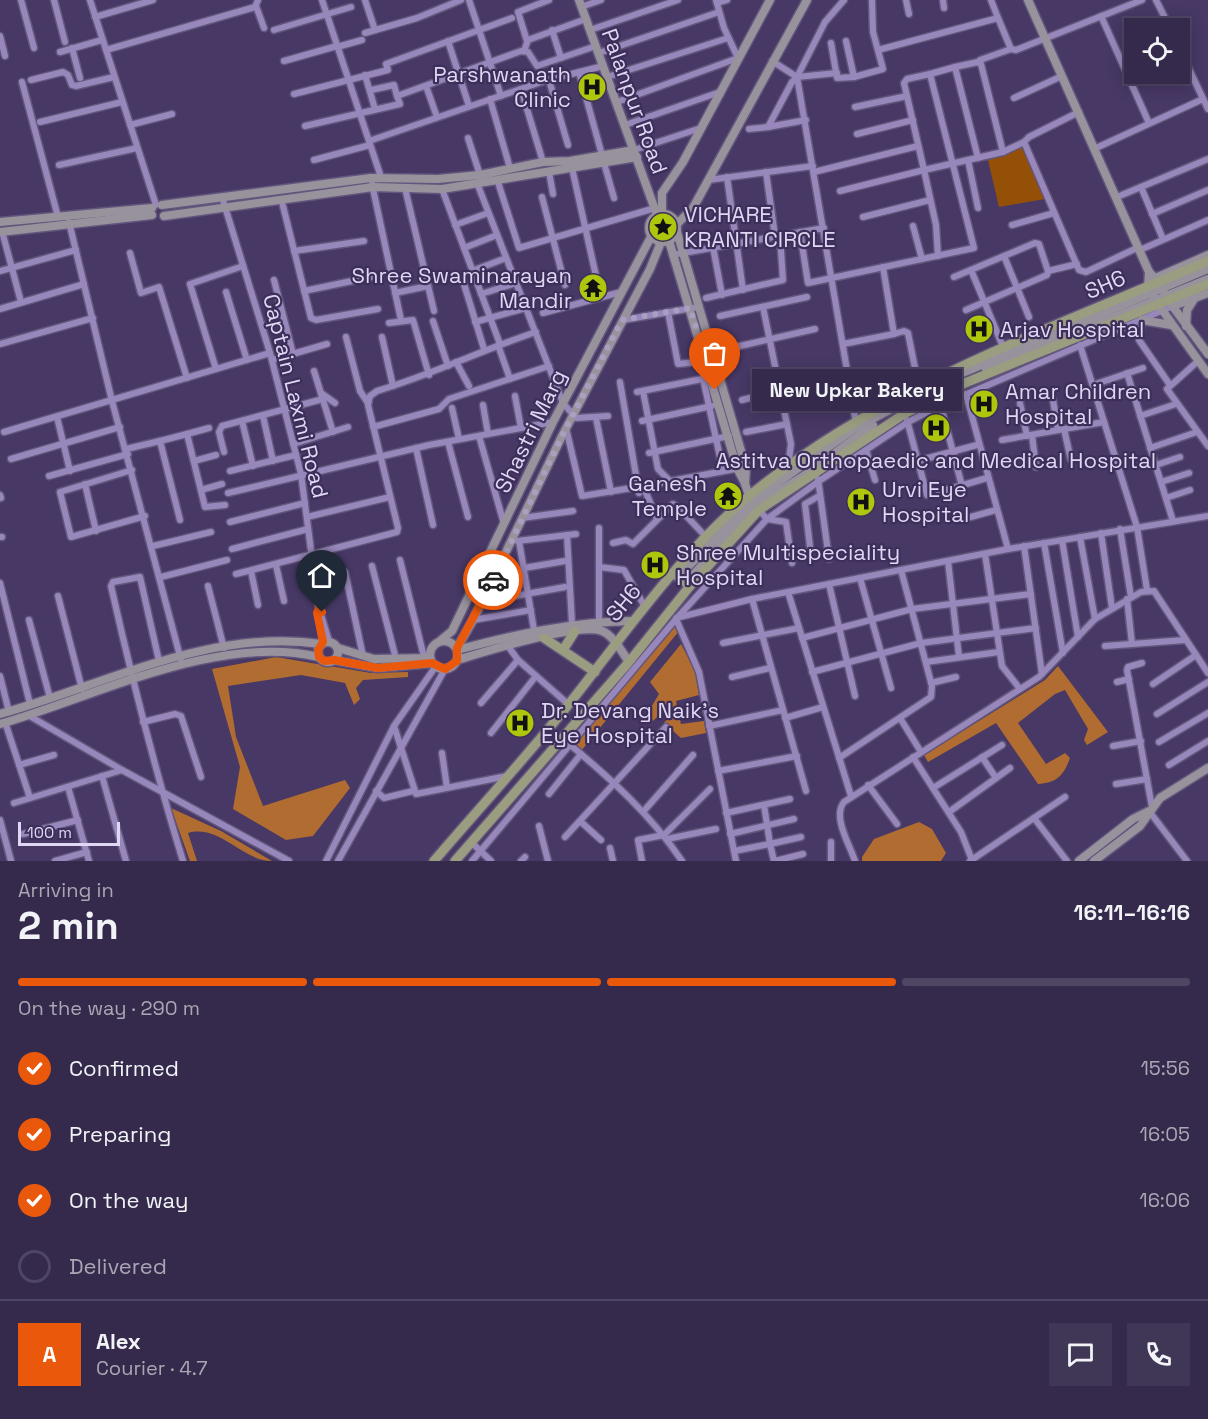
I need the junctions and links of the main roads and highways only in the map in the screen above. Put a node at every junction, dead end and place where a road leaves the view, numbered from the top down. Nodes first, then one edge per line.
1 (1208, 261) edge
2 (1208, 284) edge
3 (1158, 292) junction
4 (753, 504) junction
5 (682, 580) junction
6 (574, 628) road end
7 (544, 638) road end
8 (562, 650) junction
9 (594, 672) junction
10 (434, 861) edge
11 (455, 861) edge

1 - 3 main road, SH6
2 - 3 main road, SH6
3 - 4 main road, SH6
3 - 4 main road, SH6
4 - 5 main road, SH6
4 - 5 main road, SH6
5 - 9 main road, SH6
5 - 11 main road
6 - 8 main road
7 - 8 main road
8 - 9 main road
9 - 10 main road, SH6

